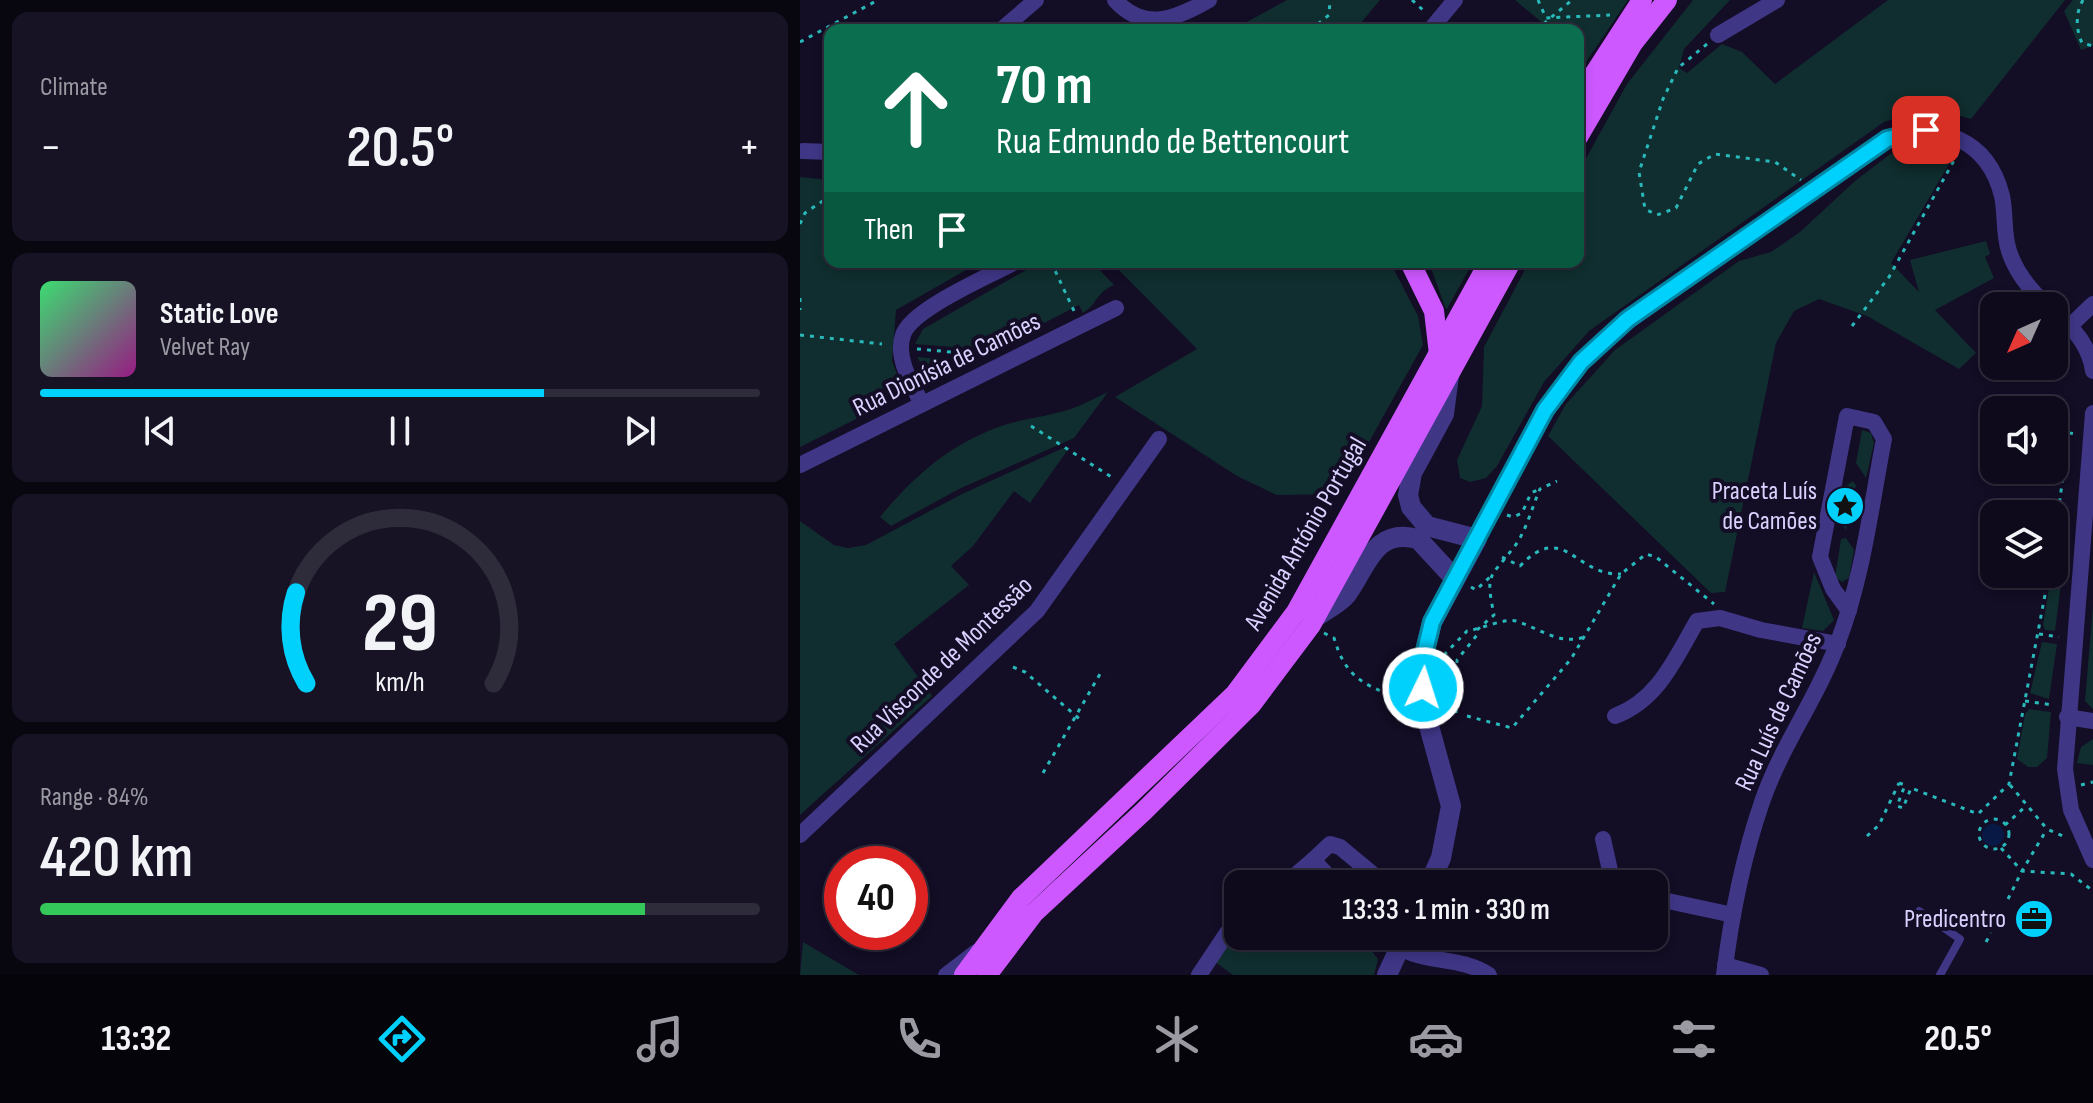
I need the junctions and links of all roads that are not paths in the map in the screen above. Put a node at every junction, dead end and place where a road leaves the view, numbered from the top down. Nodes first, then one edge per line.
1 (1036, 0) edge
2 (1115, 0) edge
3 (1209, 0) edge
4 (1455, 0) edge
5 (1642, 0) edge
6 (1667, 0) edge
7 (1777, 0) edge
8 (1008, 24) edge
9 (1435, 24) edge
10 (1718, 35) road end
11 (1584, 90) edge
12 (1584, 127) edge
13 (803, 151) dead end
14 (824, 152) edge
15 (1004, 268) edge
16 (1413, 268) edge
17 (1486, 268) edge
18 (1508, 268) edge
19 (2035, 292) edge
20 (2093, 304) edge
21 (1116, 308) dead end
22 (2068, 323) edge
23 (2071, 325) junction
24 (1439, 354) junction
25 (2093, 371) edge
26 (1449, 376) junction
27 (922, 404) junction
28 (2093, 413) edge
29 (2091, 436) edge
30 (1159, 439) dead end
31 (800, 465) edge
32 (1477, 539) junction
33 (1455, 579) junction
34 (1849, 611) junction
35 (1317, 616) junction
36 (1838, 644) junction
37 (2068, 712) junction
38 (1615, 716) dead end
39 (2093, 721) edge
40 (800, 835) edge
41 (1603, 839) dead end
42 (1313, 860) junction
43 (2093, 860) edge
44 (1301, 870) edge
45 (1323, 870) edge
46 (1368, 870) edge
47 (1435, 870) edge
48 (1606, 870) edge
49 (1668, 901) edge
50 (1919, 911) dead end
51 (1733, 915) junction
52 (1224, 938) edge
53 (980, 949) junction
54 (1394, 950) edge
55 (1409, 950) edge
56 (1724, 970) edge
57 (1943, 971) edge
58 (946, 975) edge
59 (964, 975) edge
60 (987, 975) edge
61 (1199, 975) edge
62 (1387, 975) edge
63 (1489, 975) edge
64 (1761, 975) edge
65 (1955, 975) edge

1 - 8 street
2 - 3 street
4 - 9 street
5 - 11 main road
6 - 12 main road
7 - 10 street
13 - 14 street
15 - 27 street
16 - 24 main road
17 - 24 main road, Avenida António Portugal
18 - 26 main road, Avenida António Portugal
19 - 32 street
20 - 23 street
21 - 27 street, Rua Dionísia de Camões
22 - 23 street
23 - 25 street
24 - 53 main road, Avenida António Portugal
26 - 32 street
26 - 35 main road, Avenida António Portugal
27 - 31 street, Rua Dionísia de Camões
28 - 29 street
29 - 37 street
30 - 40 street, Rua Visconde de Montessão
32 - 33 street
33 - 35 street
33 - 47 street
34 - 34 street, Rua Luís de Camões
34 - 36 street, Rua Luís de Camões
35 - 60 main road, Avenida António Portugal
36 - 38 street
36 - 51 street, Rua Luís de Camões
37 - 39 street
37 - 43 street
41 - 48 street
42 - 44 street
42 - 45 street
42 - 46 street
49 - 51 street
50 - 57 lane
51 - 56 street, Rua Luís de Camões
52 - 61 street
53 - 58 street
53 - 59 main road, Avenida António Portugal
54 - 62 street
55 - 63 street
56 - 64 street
57 - 65 lane

